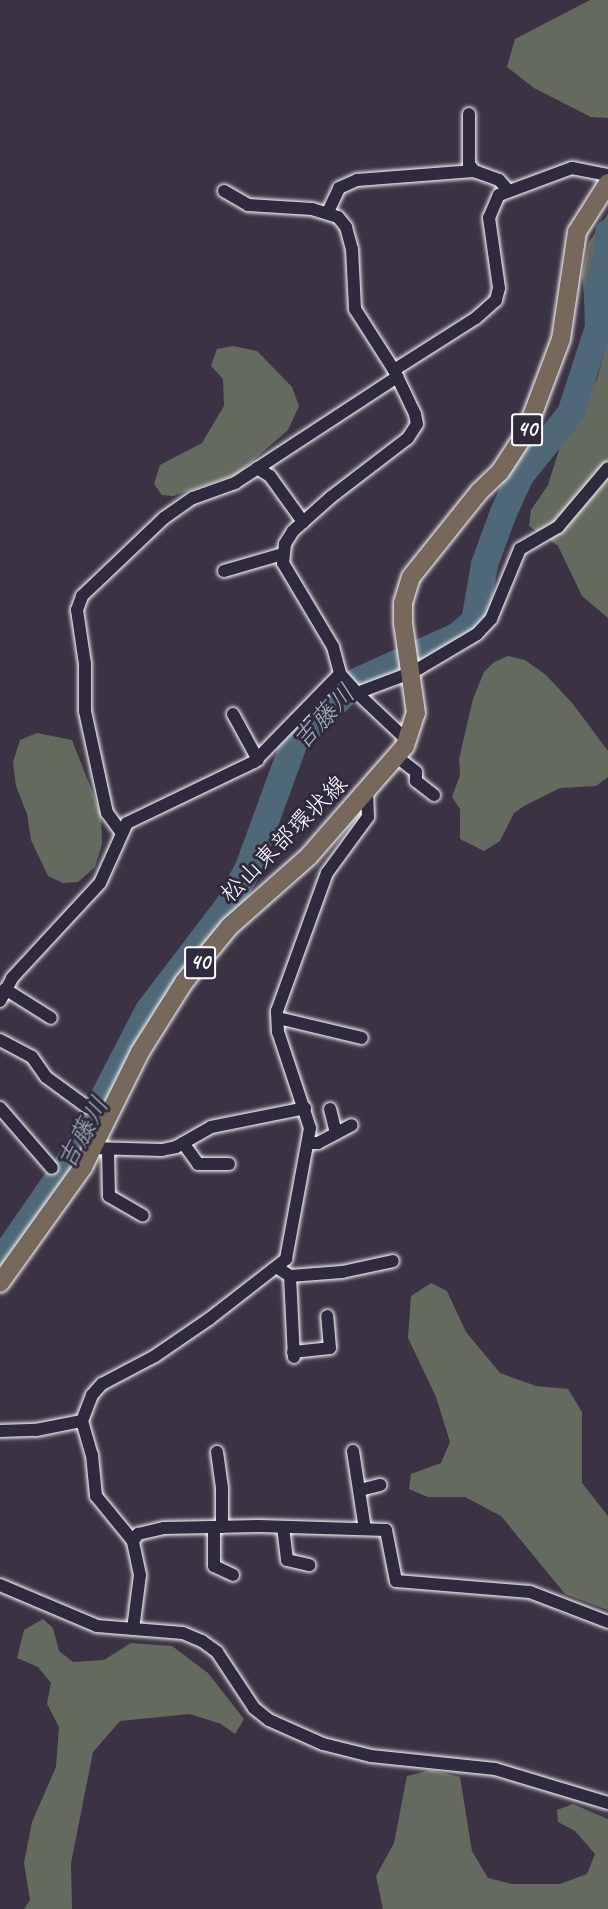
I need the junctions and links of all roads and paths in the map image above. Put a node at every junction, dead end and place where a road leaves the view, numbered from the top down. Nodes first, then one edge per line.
1 (469, 114) dead end
2 (474, 171) junction
3 (608, 175) edge
4 (608, 183) edge
5 (224, 191) dead end
6 (509, 191) junction
7 (328, 212) junction
8 (396, 374) junction
9 (257, 468) junction
10 (608, 468) edge
11 (303, 522) junction
12 (283, 554) junction
13 (224, 571) dead end
14 (410, 664) junction
15 (342, 677) junction
16 (356, 691) junction
17 (233, 714) dead end
18 (408, 741) junction
19 (398, 757) junction
20 (258, 760) junction
21 (367, 791) junction
22 (434, 795) dead end
23 (121, 832) junction
24 (2, 995) edge
25 (51, 1018) dead end
26 (278, 1018) junction
27 (362, 1038) dead end
28 (0, 1040) edge
29 (87, 1107) dead end
30 (0, 1108) edge
31 (305, 1108) junction
32 (330, 1109) dead end
33 (352, 1125) dead end
34 (336, 1133) junction
35 (183, 1143) junction
36 (310, 1143) junction
37 (100, 1149) junction
38 (230, 1164) dead end
39 (52, 1168) dead end
40 (143, 1216) dead end
41 (393, 1261) dead end
42 (278, 1268) junction
43 (290, 1276) junction
44 (0, 1283) edge
45 (327, 1316) dead end
46 (82, 1421) junction
47 (0, 1431) edge
48 (353, 1451) dead end
49 (217, 1452) dead end
50 (380, 1485) dead end
51 (360, 1490) junction
52 (218, 1527) junction
53 (284, 1527) junction
54 (365, 1529) junction
55 (133, 1541) junction
56 (309, 1565) dead end
57 (233, 1575) dead end
58 (0, 1585) edge
59 (608, 1622) edge
60 (133, 1629) junction
61 (608, 1803) edge

1 - 2 street
2 - 6 street
2 - 7 street
3 - 6 street
4 - 14 main road, 松山東部環状線 / 40
5 - 7 street
6 - 8 street
7 - 8 street
8 - 9 street
8 - 11 street
9 - 11 street
9 - 23 street
10 - 14 street
11 - 12 street
12 - 13 street
12 - 15 street
14 - 16 street
14 - 18 main road, 松山東部環状線 / 40
15 - 16 street
15 - 20 street
16 - 18 street
17 - 20 street
18 - 19 main road, 松山東部環状線 / 40
19 - 21 main road, 松山東部環状線 / 40
19 - 22 street
20 - 23 street
21 - 26 street
21 - 37 main road, 松山東部環状線 / 40
23 - 24 street
24 - 25 street
26 - 27 street
26 - 31 street
28 - 29 street
30 - 39 street
31 - 35 street
31 - 36 street
32 - 34 street
33 - 34 street
34 - 36 street
35 - 37 street
35 - 38 street
36 - 42 street
37 - 40 street
37 - 44 main road, 松山東部環状線 / 40
41 - 43 street
42 - 43 street
42 - 46 street
43 - 45 street
46 - 47 street
46 - 55 street
48 - 51 street
49 - 52 street
50 - 51 street
51 - 54 street
52 - 53 street
52 - 55 street
52 - 57 street
53 - 54 street
53 - 56 street
54 - 59 street
55 - 60 street
58 - 60 street
60 - 61 street

